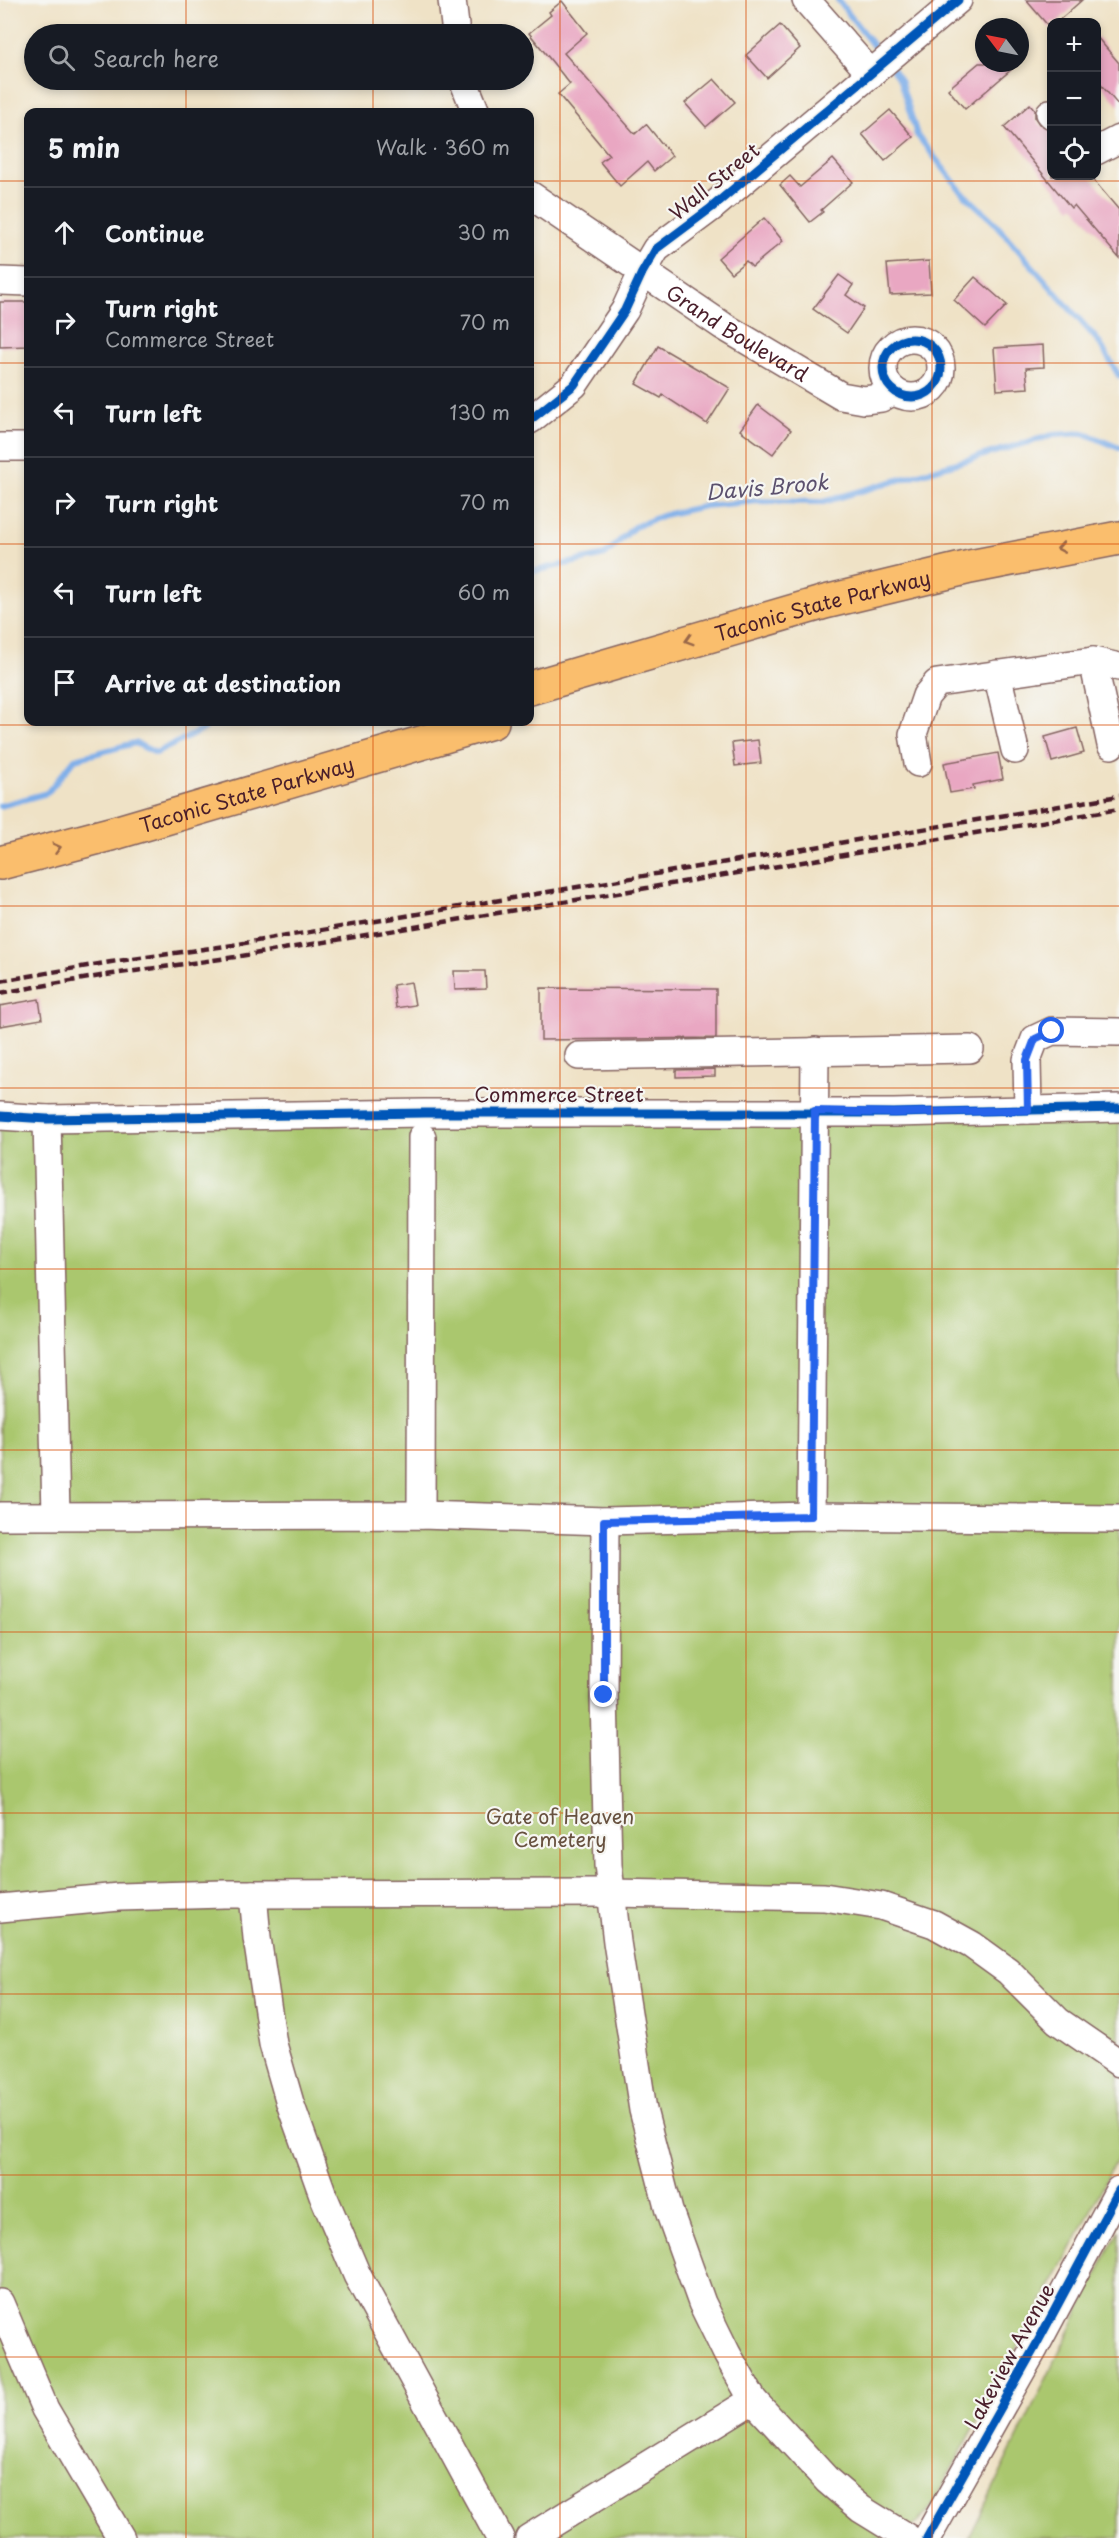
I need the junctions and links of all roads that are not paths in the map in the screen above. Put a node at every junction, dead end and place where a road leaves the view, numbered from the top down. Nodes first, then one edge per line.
1 (452, 0) edge
2 (806, 0) edge
3 (958, 0) edge
4 (455, 24) edge
5 (871, 74) junction
6 (467, 90) edge
7 (474, 108) edge
8 (1119, 139) edge
9 (1101, 149) edge
10 (534, 198) edge
11 (642, 273) junction
12 (0, 281) edge
13 (24, 282) edge
14 (894, 391) dead end
15 (534, 417) edge
16 (0, 447) edge
17 (24, 447) edge
18 (1119, 538) edge
19 (1119, 561) edge
20 (1093, 661) junction
21 (1119, 667) edge
22 (997, 674) junction
23 (534, 687) edge
24 (534, 709) edge
25 (406, 726) edge
26 (478, 726) edge
27 (1110, 746) dead end
28 (1015, 750) dead end
29 (918, 763) dead end
30 (0, 841) edge
31 (0, 863) edge
32 (1119, 1032) edge
33 (969, 1049) dead end
34 (815, 1051) junction
35 (579, 1056) dead end
36 (1119, 1108) edge
37 (1028, 1110) junction
38 (815, 1111) junction
39 (0, 1116) edge
40 (47, 1119) junction
41 (422, 1137) dead end
42 (56, 1515) junction
43 (421, 1515) junction
44 (0, 1516) edge
45 (811, 1516) junction
46 (1119, 1518) edge
47 (604, 1521) junction
48 (611, 1893) junction
49 (253, 1894) junction
50 (0, 1908) edge
51 (1119, 2063) edge
52 (1119, 2190) edge
53 (0, 2303) edge
54 (753, 2400) junction
55 (121, 2538) edge
56 (500, 2538) edge
57 (529, 2538) edge
58 (908, 2538) edge
59 (927, 2538) edge

1 - 4 street
2 - 5 street
3 - 5 street, Wall Street
5 - 11 street, Wall Street
6 - 7 street
8 - 9 street
10 - 11 street, Grand Boulevard
11 - 14 street, Grand Boulevard
11 - 15 street, Wall Street
12 - 13 street
16 - 17 street
18 -> 23 highway, Taconic State Parkway
19 - 24 highway, Taconic State Parkway
20 - 21 street
20 - 22 street
20 - 27 street
22 - 28 street
22 - 29 street
25 - 30 highway, Taconic State Parkway
31 -> 26 highway, Taconic State Parkway
32 - 37 street
33 - 34 street
34 - 35 street
34 - 38 street
36 - 37 street, Commerce Street
37 - 38 street, Commerce Street
38 - 40 street, Commerce Street
38 - 45 street
39 - 40 street, Commerce Street
40 - 42 street
41 - 43 street
42 - 43 street
42 - 44 street
43 - 47 street
45 - 46 street
45 - 47 street
47 - 48 street
48 - 49 street
48 - 51 street
48 - 54 street
49 - 50 street
49 - 56 street
52 - 59 street, Lakeview Avenue
53 - 55 street
54 - 57 street
54 - 58 street

